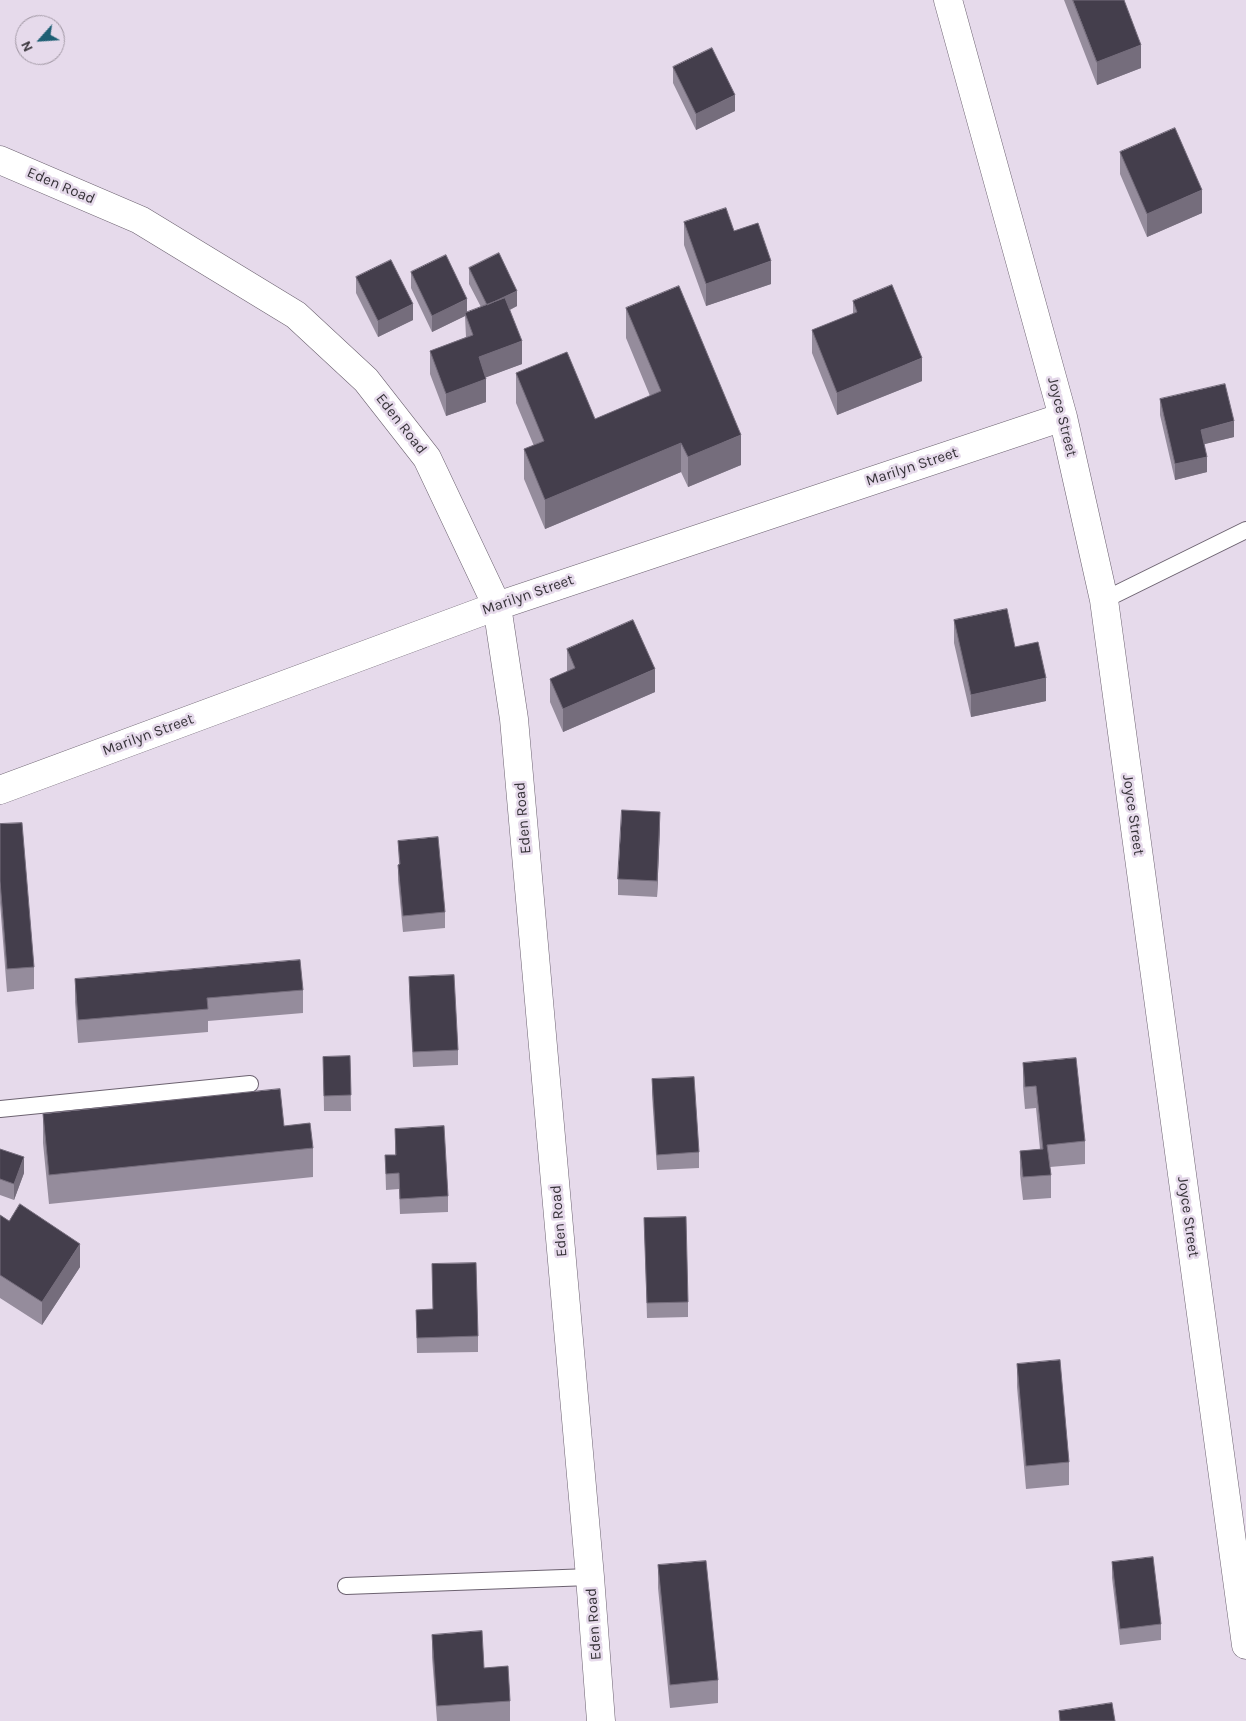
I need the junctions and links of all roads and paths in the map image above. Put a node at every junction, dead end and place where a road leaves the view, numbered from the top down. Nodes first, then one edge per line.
1 (948, 0) edge
2 (0, 160) edge
3 (1062, 417) junction
4 (1246, 530) edge
5 (1104, 600) junction
6 (496, 606) junction
7 (0, 790) edge
8 (250, 1084) dead end
9 (0, 1109) edge
10 (590, 1577) junction
11 (346, 1586) dead end
12 (1246, 1645) edge
13 (601, 1721) edge

1 - 3 street, Joyce Street
2 - 6 street, Eden Road
3 - 5 street, Joyce Street
3 - 6 street, Marilyn Street
4 - 5 lane
5 - 12 street, Joyce Street
6 - 7 street, Marilyn Street
6 - 10 street, Eden Road
8 - 9 lane
10 - 11 lane
10 - 13 street, Eden Road

